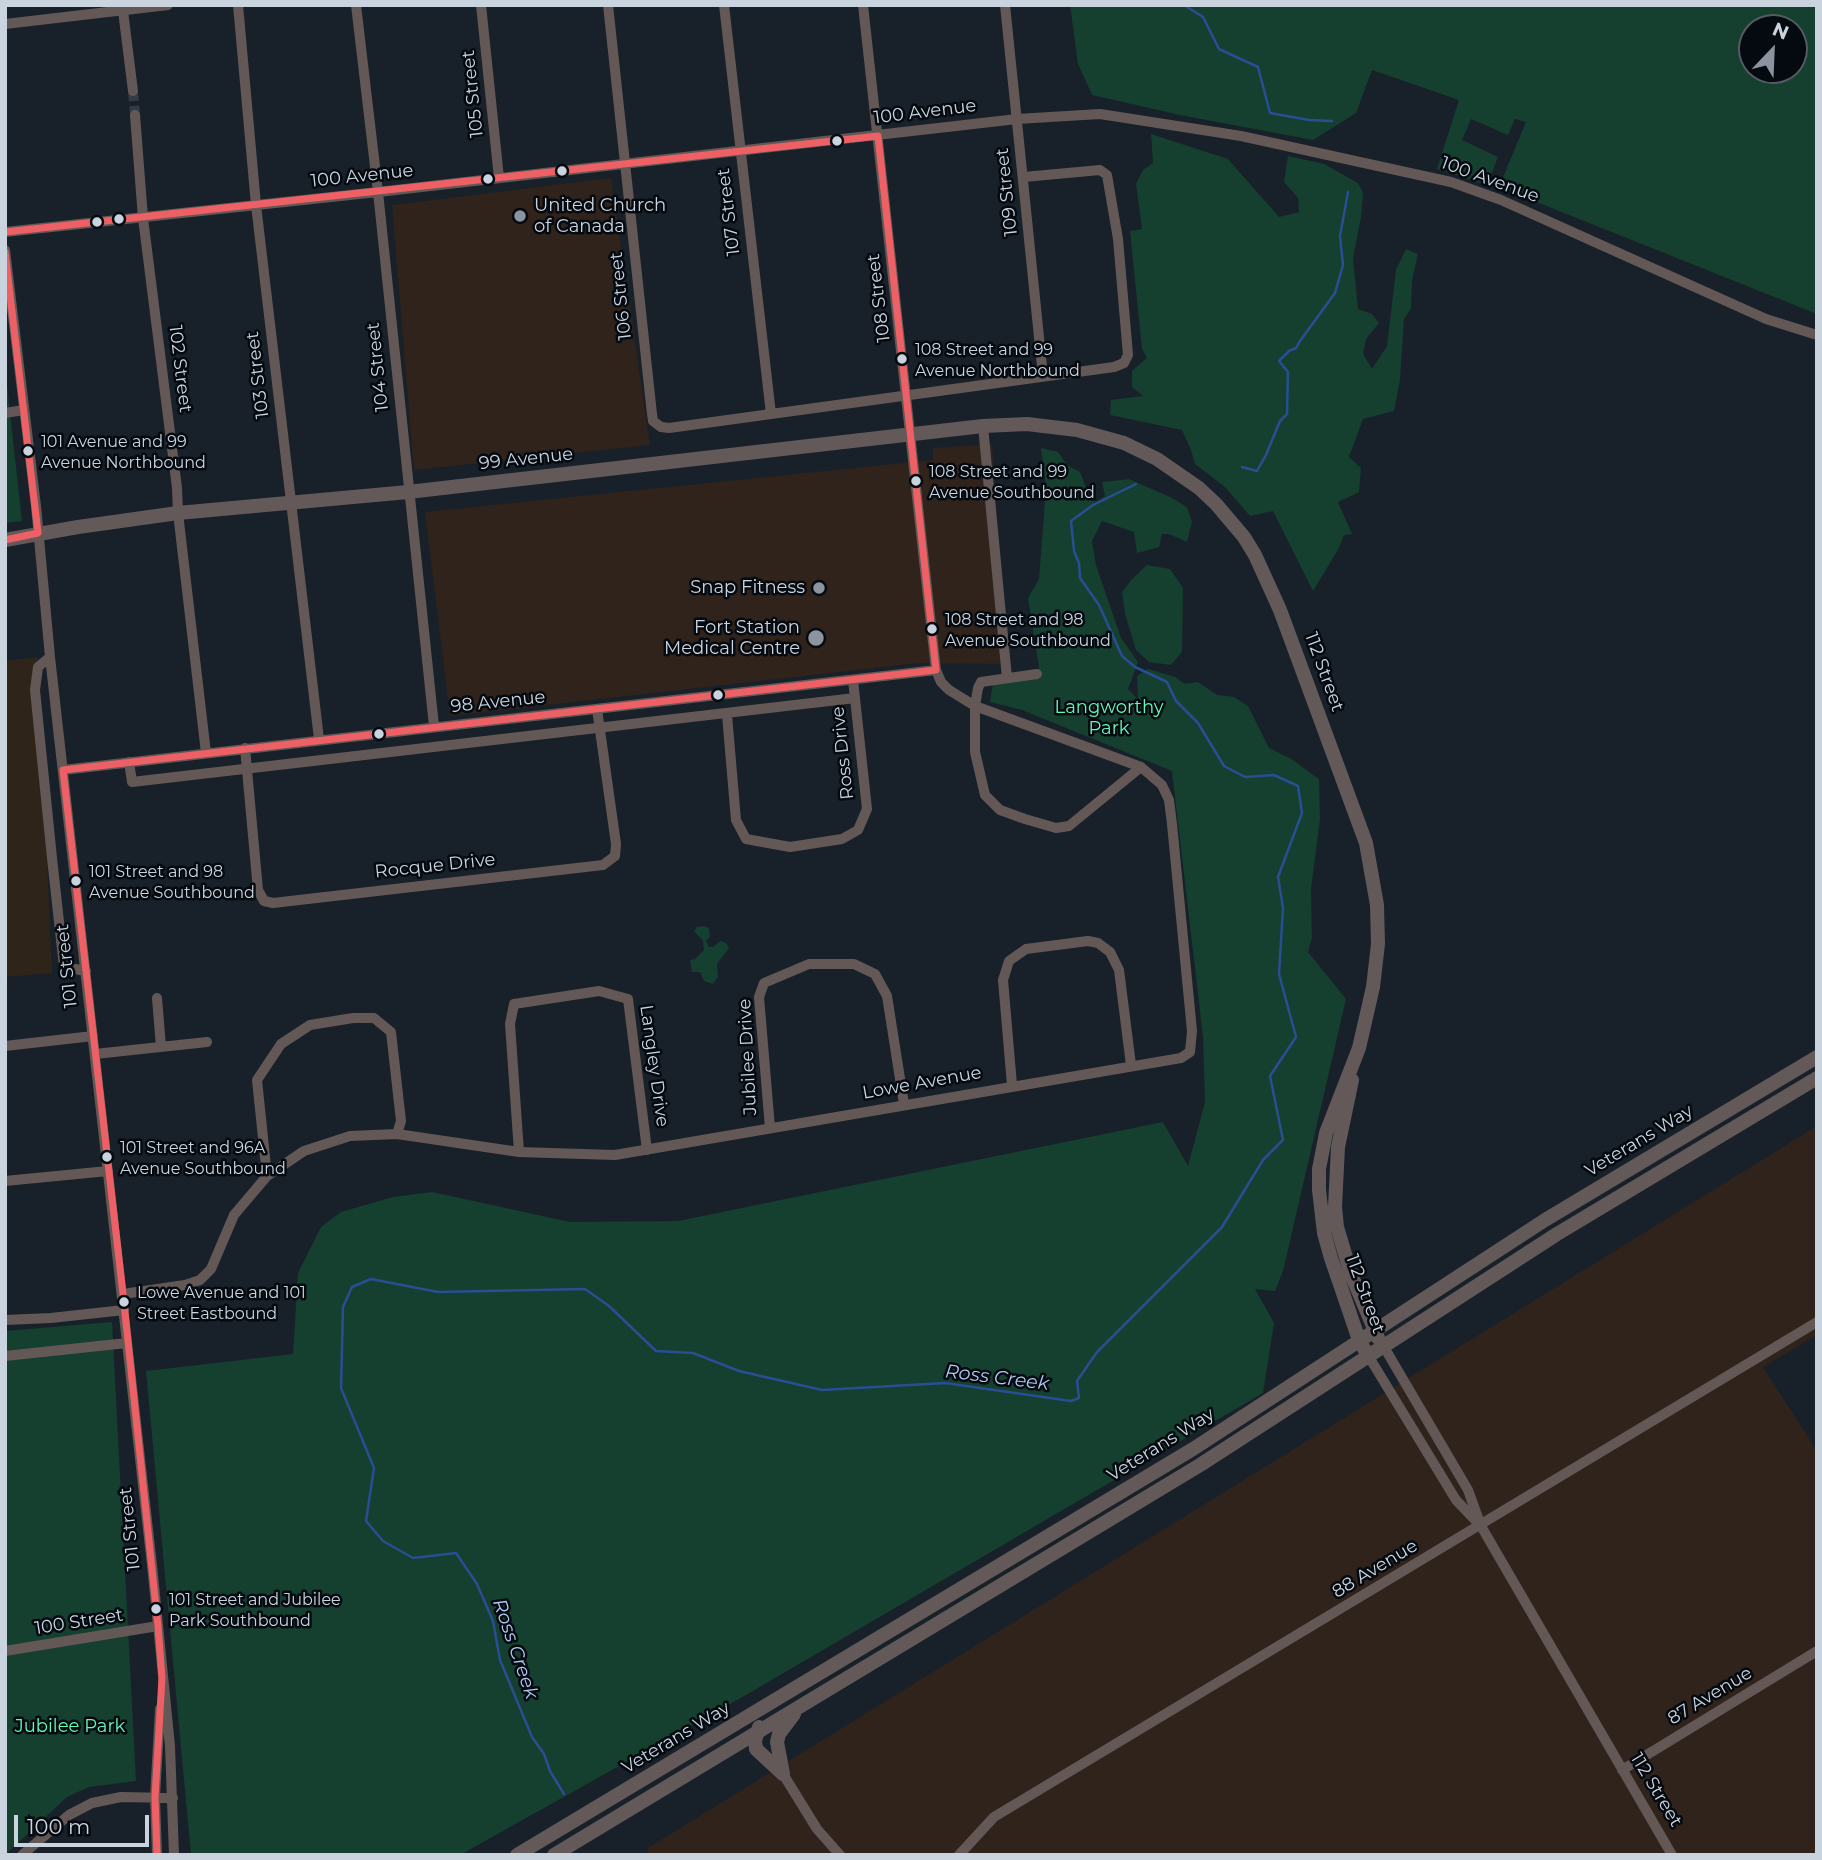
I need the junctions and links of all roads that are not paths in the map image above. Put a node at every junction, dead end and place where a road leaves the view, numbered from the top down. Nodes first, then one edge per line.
1 (168, 5) edge
2 (238, 5) edge
3 (356, 5) edge
4 (481, 5) edge
5 (608, 5) edge
6 (724, 5) edge
7 (863, 5) edge
8 (1005, 5) edge
9 (123, 11) junction
10 (5, 24) edge
11 (133, 91) tunnel mouth
12 (135, 115) tunnel mouth
13 (1017, 119) junction
14 (878, 136) junction
15 (740, 152) junction
16 (626, 164) junction
17 (1024, 177) junction
18 (499, 178) junction
19 (378, 192) junction
20 (256, 205) junction
21 (143, 218) junction
22 (5, 232) edge
23 (5, 250) edge
24 (1817, 335) edge
25 (1043, 376) junction
26 (907, 394) junction
27 (24, 410) junction
28 (5, 412) edge
29 (771, 414) junction
30 (983, 426) junction
31 (1052, 426) joint
32 (909, 433) junction
33 (408, 492) junction
34 (291, 503) junction
35 (178, 513) junction
36 (38, 533) junction
37 (5, 540) edge
38 (50, 657) junction
39 (936, 670) junction
40 (1037, 674) dead end
41 (1007, 678) junction
42 (853, 680) junction
43 (855, 698) junction
44 (975, 706) junction
45 (597, 709) junction
46 (726, 715) junction
47 (434, 726) junction
48 (599, 729) junction
49 (319, 739) junction
50 (245, 748) junction
51 (205, 753) junction
52 (129, 762) junction
53 (1141, 767) junction
54 (247, 769) junction
55 (63, 770) junction
56 (86, 971) junction
57 (157, 998) dead end
58 (93, 1036) junction
59 (207, 1042) dead end
60 (5, 1046) edge
61 (161, 1047) junction
62 (1359, 1048) junction
63 (95, 1054) junction
64 (1817, 1056) edge
65 (1131, 1065) junction
66 (1817, 1078) edge
67 (1012, 1085) junction
68 (904, 1104) junction
69 (770, 1128) junction
70 (397, 1134) junction
71 (647, 1150) junction
72 (519, 1152) junction
73 (108, 1171) junction
74 (267, 1176) junction
75 (5, 1181) edge
76 (123, 1294) junction
77 (124, 1310) junction
78 (5, 1320) edge
79 (1817, 1322) edge
80 (1374, 1331) junction
81 (1359, 1340) junction
82 (127, 1343) junction
83 (1384, 1347) junction
84 (5, 1356) edge
85 (1369, 1357) junction
86 (1481, 1526) junction
87 (158, 1626) junction
88 (5, 1651) edge
89 (1817, 1651) edge
90 (162, 1678) junction
91 (804, 1705) junction
92 (763, 1708) junction
93 (758, 1732) junction
94 (1622, 1770) junction
95 (783, 1774) junction
96 (155, 1797) junction
97 (173, 1798) junction
98 (22, 1855) edge
99 (157, 1855) edge
100 (174, 1855) edge
101 (517, 1855) edge
102 (554, 1855) edge
103 (840, 1855) edge
104 (958, 1855) edge
105 (1672, 1855) edge

1 - 9 street
2 - 20 street, 103 Street
3 - 19 street, 104 Street
4 - 18 street, 105 Street
5 - 16 street, 106 Street
6 - 15 street, 107 Street
7 - 14 street, 108 Street
8 - 13 street, 109 Street
9 - 10 street
9 - 11 street
12 - 21 street, 102 Street
13 - 14 street, 100 Avenue
13 - 17 street, 109 Street
13 - 24 street, 100 Avenue
14 - 15 street, 100 Avenue
14 - 26 street, 108 Street
15 - 16 street, 100 Avenue
15 - 29 street, 107 Street
16 - 18 street, 100 Avenue
16 - 29 street, 106 Street
17 - 25 street, 109 Street
17 - 25 street
18 - 19 street, 100 Avenue
19 - 20 street, 100 Avenue
19 - 33 street, 104 Street
20 - 21 street, 100 Avenue
20 - 34 street, 103 Street
21 - 22 street, 100 Avenue
21 - 35 street, 102 Street
23 - 27 street, 101 Street
25 - 26 street
26 - 29 street
26 - 32 street, 108 Street
27 - 28 street
27 - 36 street, 101 Street
30 - 31 main road, 99 Avenue
30 - 32 main road, 99 Avenue
30 - 41 street
31 - 62 main road, 112 Street
32 - 33 main road, 99 Avenue
32 - 39 street, 108 Street
33 - 34 main road, 99 Avenue
33 - 47 street, 104 Street
34 - 35 main road, 99 Avenue
34 - 49 street, 103 Street
35 - 36 main road, 99 Avenue
35 - 51 street, 102 Street
36 - 37 main road, 99 Avenue
36 - 38 street, 101 Street
38 - 55 street, 101 Street
38 - 56 street
39 - 42 street, 98 Avenue
39 - 44 street, Lowe Avenue
40 - 41 street
41 - 44 street
42 - 43 street, Ross Drive
42 - 45 street, 98 Avenue
43 - 46 street
43 - 46 street, Ross Drive
44 - 53 street, Lowe Avenue
44 - 53 street
45 - 47 street, 98 Avenue
45 - 48 street, Rocque Drive
46 - 48 street
47 - 49 street, 98 Avenue
48 - 54 street
48 - 54 street, Rocque Drive
49 - 50 street, 98 Avenue
50 - 51 street, 98 Avenue
50 - 54 street, Rocque Drive
51 - 52 street, 98 Avenue
52 - 54 street
52 - 55 street, 98 Avenue
53 - 65 street, Lowe Avenue
55 - 56 street, 101 Street
56 - 58 street, 101 Street
57 - 61 street
58 - 60 street
58 - 63 street, 101 Street
59 - 61 street
61 - 63 street
62 - 80 main road, 112 Street
62 - 81 main road, 112 Street
63 - 73 street, 101 Street
64 - 80 main road, Veterans Way
65 - 67 street, Lowe Avenue
65 - 67 street
66 - 83 main road, Veterans Way
67 - 68 street, Lowe Avenue
68 - 69 street, Lowe Avenue
68 - 69 street, Jubilee Drive
69 - 71 street, Lowe Avenue
70 - 72 street, Lowe Avenue
70 - 74 street, Lowe Avenue
70 - 74 street
71 - 72 street, Lowe Avenue
71 - 72 street, Langley Drive
73 - 75 street
73 - 76 street, 101 Street
74 - 76 street, Lowe Avenue
76 - 77 street, 101 Street
77 - 78 street
77 - 82 street, 101 Street
79 - 86 street, 88 Avenue
80 - 81 main road, Veterans Way
80 - 83 main road, 112 Street
81 - 85 main road, 112 Street
81 - 92 main road, Veterans Way
82 - 84 street
82 - 87 street, 101 Street
83 - 85 main road, Veterans Way
83 - 86 street, 112 Street
85 - 86 street, 112 Street
85 - 91 main road, Veterans Way
86 - 94 street, 112 Street
86 - 104 street, 88 Avenue
87 - 88 street, 100 Street
87 - 90 street, 101 Street
89 - 94 street, 87 Avenue
90 - 96 street, 101 Street
90 - 97 street, 101 Street
91 - 93 main road, Veterans Way
91 - 95 main road
92 - 93 main road
92 - 101 main road, Veterans Way
93 - 95 main road
93 - 102 main road, Veterans Way
94 - 105 street, 112 Street
95 - 103 street
96 - 97 street
96 - 98 street
96 - 99 street, 101 Street
97 - 100 street, 101 Street

